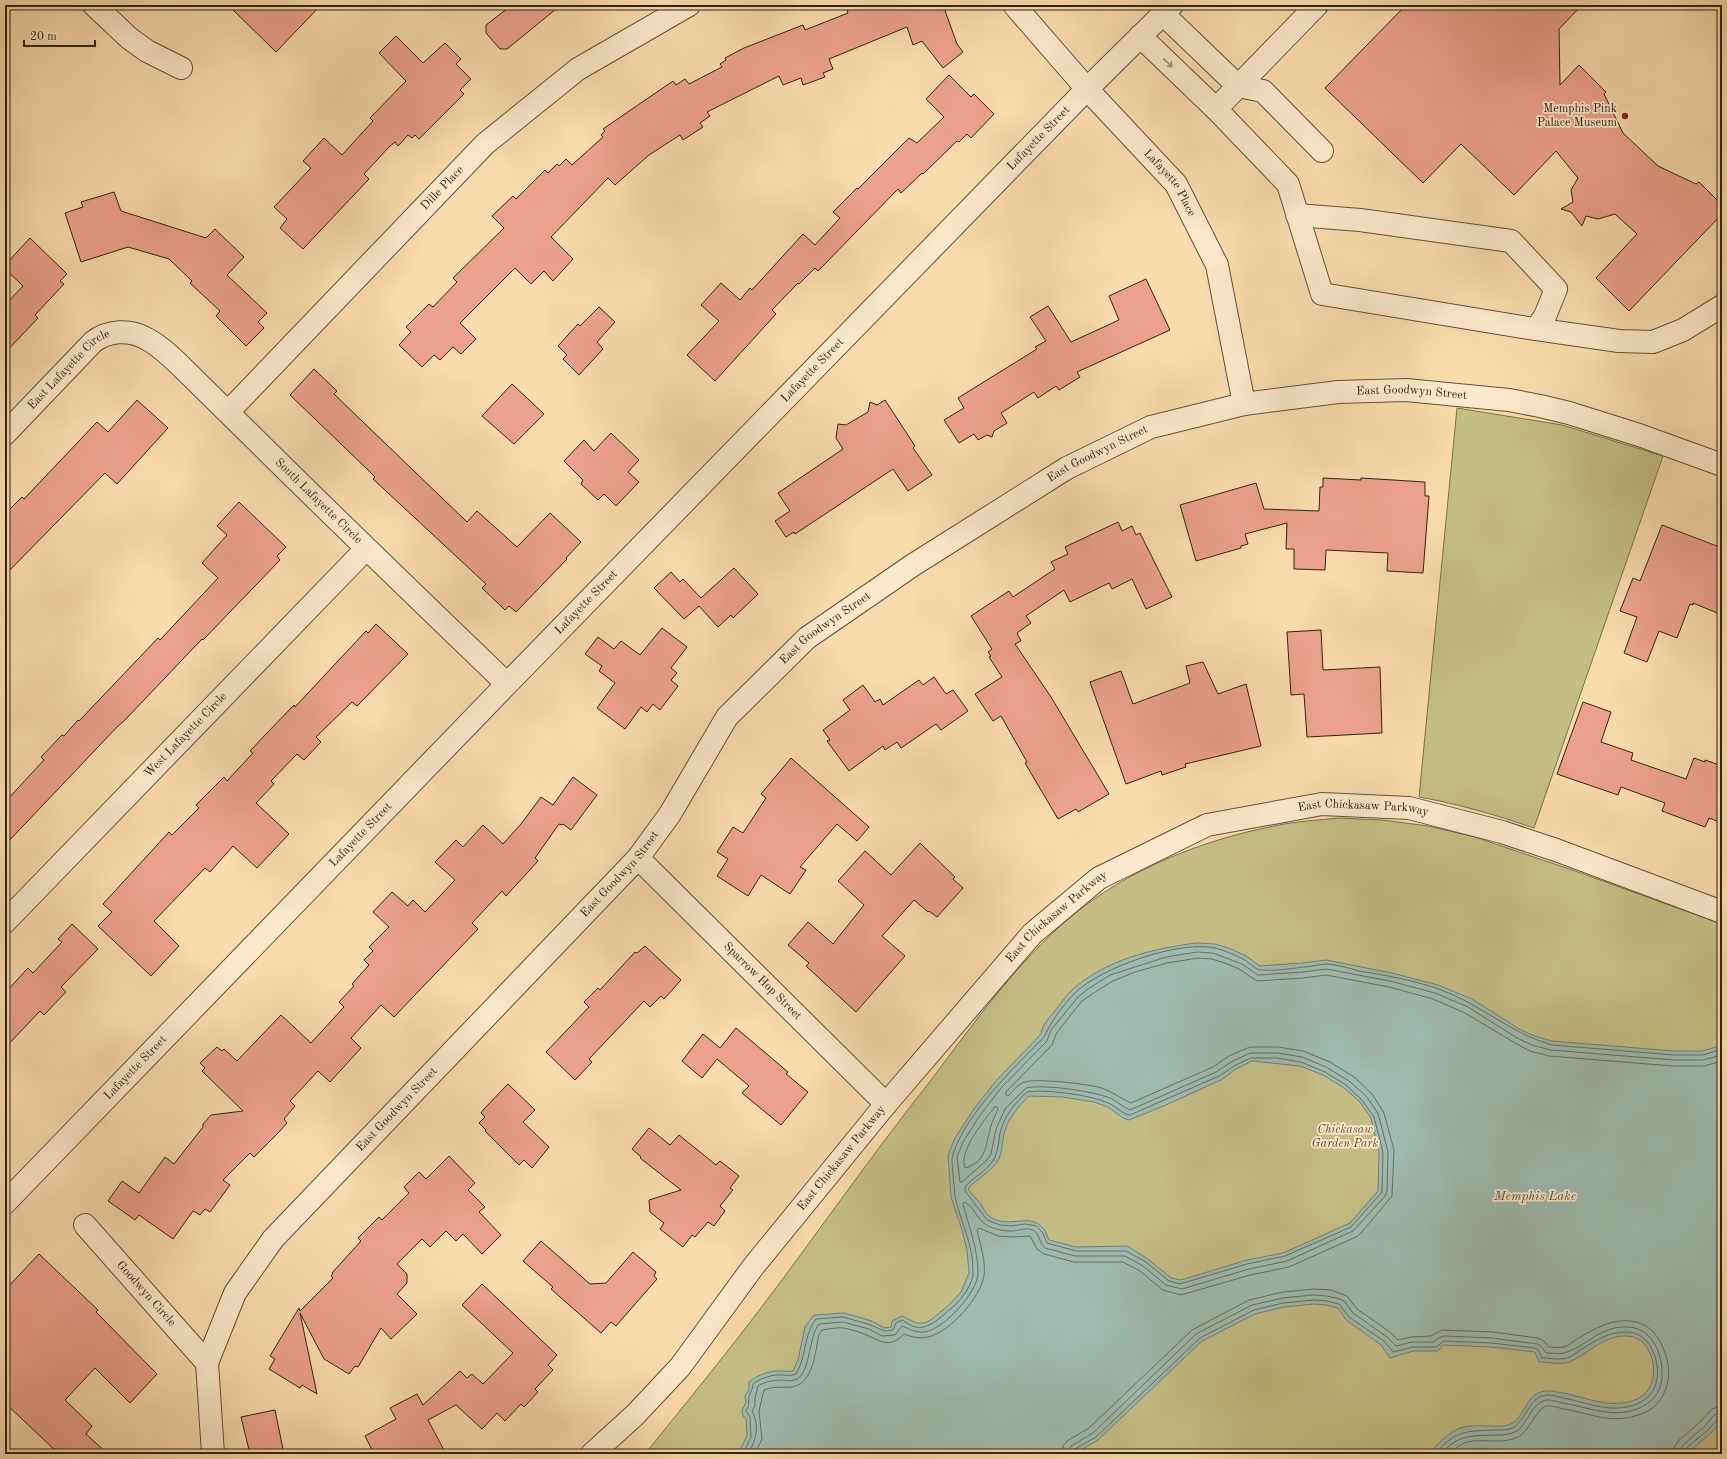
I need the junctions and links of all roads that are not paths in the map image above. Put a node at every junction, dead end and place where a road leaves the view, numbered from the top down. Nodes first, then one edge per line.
1 (94, 5) edge
2 (689, 5) edge
3 (1014, 5) edge
4 (1317, 5) edge
5 (1167, 9) edge
6 (1140, 36) junction
7 (181, 68) dead end
8 (1238, 86) junction
9 (1087, 89) junction
10 (1216, 109) junction
11 (1322, 150) dead end
12 (1297, 215) junction
13 (1722, 306) edge
14 (1536, 329) junction
15 (122, 332) joint
16 (1244, 404) junction
17 (228, 412) junction
18 (5, 434) edge
19 (1722, 465) edge
20 (366, 549) junction
21 (507, 684) junction
22 (638, 858) junction
23 (1722, 912) edge
24 (5, 922) edge
25 (886, 1104) junction
26 (5, 1203) edge
27 (85, 1225) dead end
28 (208, 1363) junction
29 (213, 1454) edge
30 (592, 1454) edge

1 - 7 street
2 - 17 street, Dille Place
3 - 9 street, Lafayette Place
4 - 8 street
5 - 6 street, Lafayette Street
5 - 8 street
6 - 9 street, Lafayette Street
6 -> 10 street
8 - 10 street
8 - 11 street
9 - 16 street, Lafayette Place
9 - 21 street, Lafayette Street
10 - 12 street
12 - 14 street
12 - 14 street
13 - 14 street
15 - 17 street, South Lafayette Circle
15 - 18 street, East Lafayette Circle
16 - 19 street, East Goodwyn Street
16 - 22 street, East Goodwyn Street
17 - 20 street, South Lafayette Circle
20 - 21 street, South Lafayette Circle
20 - 24 street, West Lafayette Circle
21 - 26 street, Lafayette Street
22 - 25 street, Sparrow Hop Street
22 - 28 street, East Goodwyn Street
23 - 25 street, East Chickasaw Parkway
25 - 30 street, East Chickasaw Parkway
27 - 28 street, Goodwyn Circle
28 - 29 street

